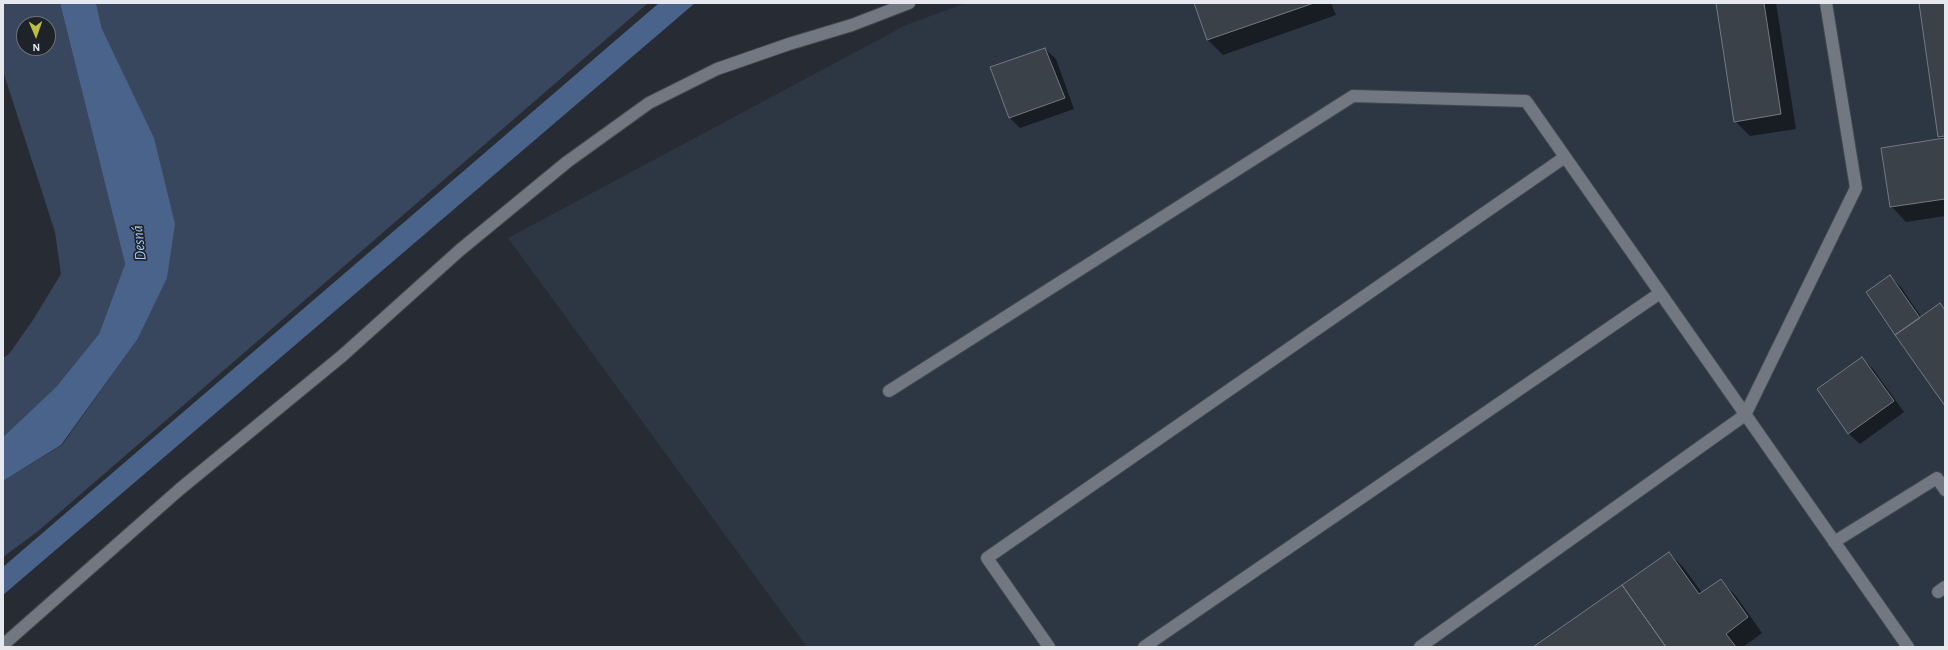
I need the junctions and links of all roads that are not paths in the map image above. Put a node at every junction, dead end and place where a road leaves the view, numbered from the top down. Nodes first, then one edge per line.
1 (909, 3) edge
2 (1826, 3) edge
3 (1565, 157) junction
4 (1660, 293) junction
5 (889, 391) dead end
6 (1745, 415) junction
7 (1945, 490) edge
8 (1834, 542) junction
9 (3, 645) edge
10 (1049, 647) edge
11 (1144, 647) edge
12 (1420, 647) edge
13 (1908, 647) edge

1 - 9 lane
2 - 6 lane
3 - 4 lane
3 - 5 lane
3 - 10 lane
4 - 6 lane
4 - 11 lane
6 - 8 lane
6 - 12 lane
7 - 8 lane
8 - 13 lane

